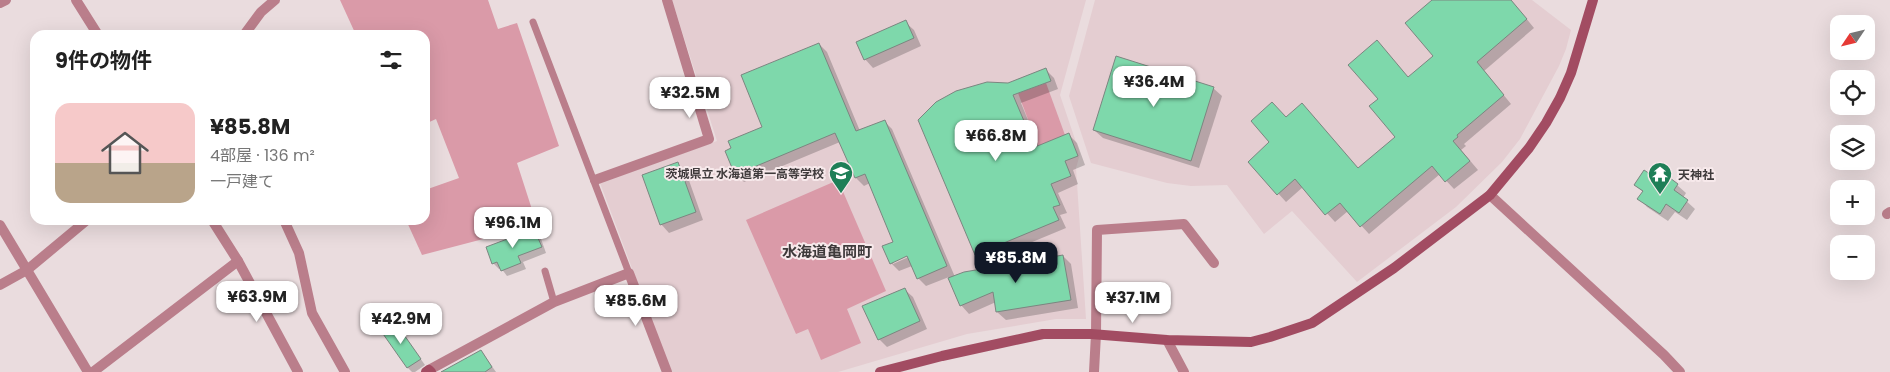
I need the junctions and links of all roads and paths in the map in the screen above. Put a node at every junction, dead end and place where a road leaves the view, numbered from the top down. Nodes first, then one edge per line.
1 (6, 0) edge
2 (76, 0) edge
3 (275, 0) edge
4 (666, 0) edge
5 (1593, 0) edge
6 (0, 3) edge
7 (533, 22) dead end
8 (95, 30) edge
9 (248, 30) edge
10 (595, 180) junction
11 (1490, 195) junction
12 (0, 225) edge
13 (81, 225) edge
14 (215, 225) edge
15 (286, 225) edge
16 (238, 261) junction
17 (1214, 263) dead end
18 (26, 270) junction
19 (545, 272) dead end
20 (629, 273) junction
21 (0, 285) edge
22 (554, 302) junction
23 (1096, 334) junction
24 (1167, 340) junction
25 (429, 371) edge
26 (88, 372) edge
27 (93, 372) edge
28 (298, 372) edge
29 (345, 372) edge
30 (667, 372) edge
31 (880, 372) edge
32 (1094, 372) edge
33 (1184, 372) edge
34 (1680, 372) edge

1 - 6 street
2 - 8 street
3 - 9 street
4 - 10 street
5 - 11 street
7 - 10 lane
10 - 20 lane
11 - 24 street
11 - 34 street
12 - 18 street
13 - 18 street
14 - 16 street
15 - 29 street
16 - 27 street
16 - 28 street
17 - 23 street
18 - 21 street
18 - 26 street
19 - 22 lane
20 - 22 street
20 - 30 street
22 - 25 street
23 - 24 street
23 - 31 street
23 - 32 street
24 - 33 street

